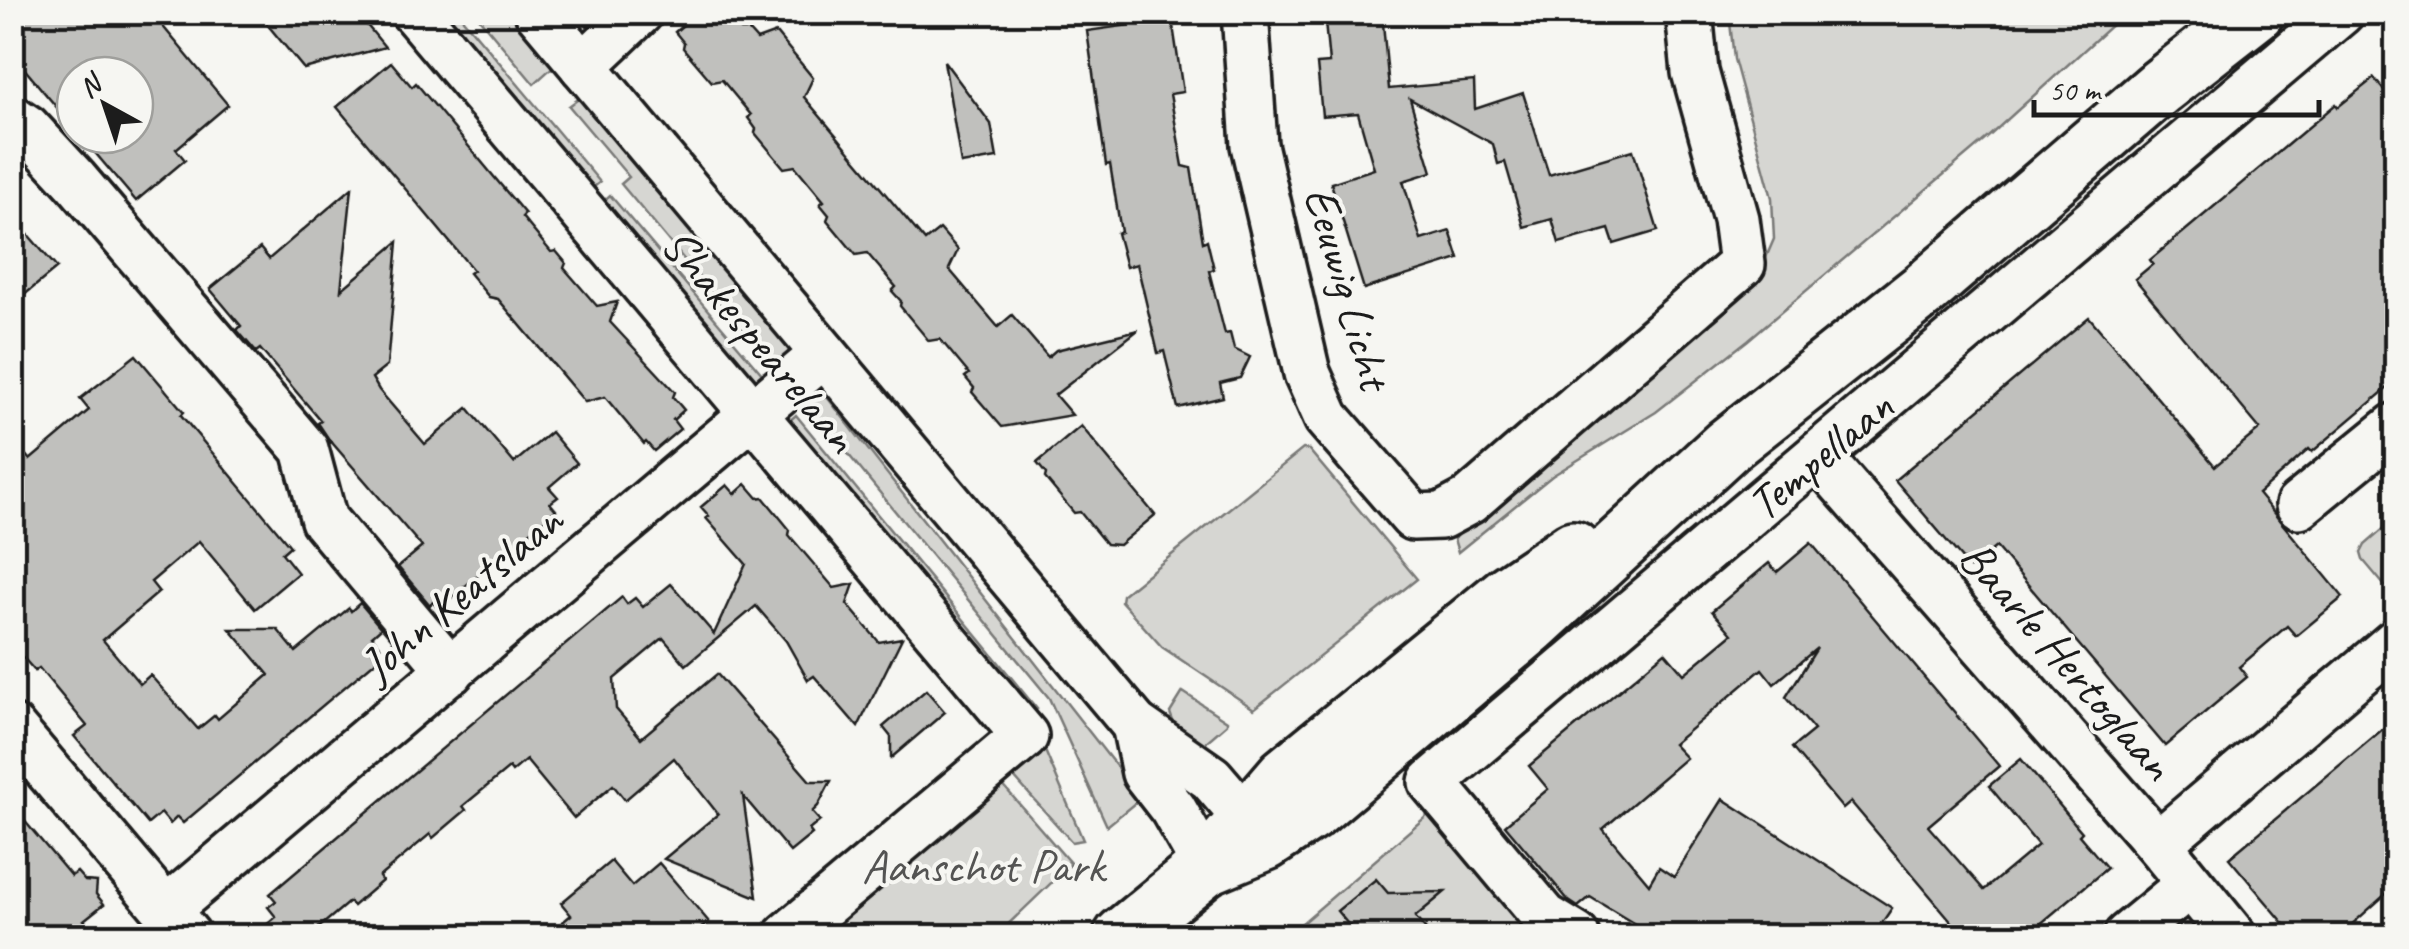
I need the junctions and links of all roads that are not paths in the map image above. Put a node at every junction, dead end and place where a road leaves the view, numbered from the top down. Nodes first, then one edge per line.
1 (414, 12) edge
2 (538, 12) edge
3 (640, 12) edge
4 (1245, 12) edge
5 (1688, 12) edge
6 (2218, 12) edge
7 (2256, 12) edge
8 (2341, 12) edge
9 (583, 66) junction
10 (2160, 88) junction
11 (12, 118) edge
12 (824, 354) junction
13 (754, 414) junction
14 (2396, 426) edge
15 (1818, 456) junction
16 (2299, 505) dead end
17 (2396, 642) edge
18 (450, 670) junction
19 (1136, 725) junction
20 (12, 728) edge
21 (1256, 830) junction
22 (2158, 844) junction
23 (1206, 867) junction
24 (2190, 884) junction
25 (177, 923) edge
26 (1561, 926) edge
27 (787, 936) edge
28 (1122, 936) edge
29 (2127, 936) edge
30 (2233, 936) edge

1 - 13 street, Shakespearelaan
2 - 9 street, Shakespearelaan
3 - 9 street
4 - 5 street, Eeuwig Licht
6 - 10 main road, Tempellaan
7 - 10 main road, Tempellaan
8 - 15 street, Tempellaan
9 - 12 street, Shakespearelaan
10 - 21 main road, Tempellaan
11 - 18 street
12 - 13 street, John Keatslaan
12 - 19 street, Shakespearelaan
13 - 18 street, John Keatslaan
13 - 27 street, Shakespearelaan
14 - 16 street
15 - 22 street, Baarle Hertoglaan
15 - 26 street, Tempellaan
17 - 22 street
18 - 25 street, John Keatslaan
19 - 21 street, Shakespearelaan
19 - 23 street, Shakespearelaan
20 - 25 street
21 - 23 main road, Tempellaan
22 - 24 street, Baarle Hertoglaan
23 - 28 main road, Tempellaan
24 - 29 street
24 - 30 street, Baarle Hertoglaan

